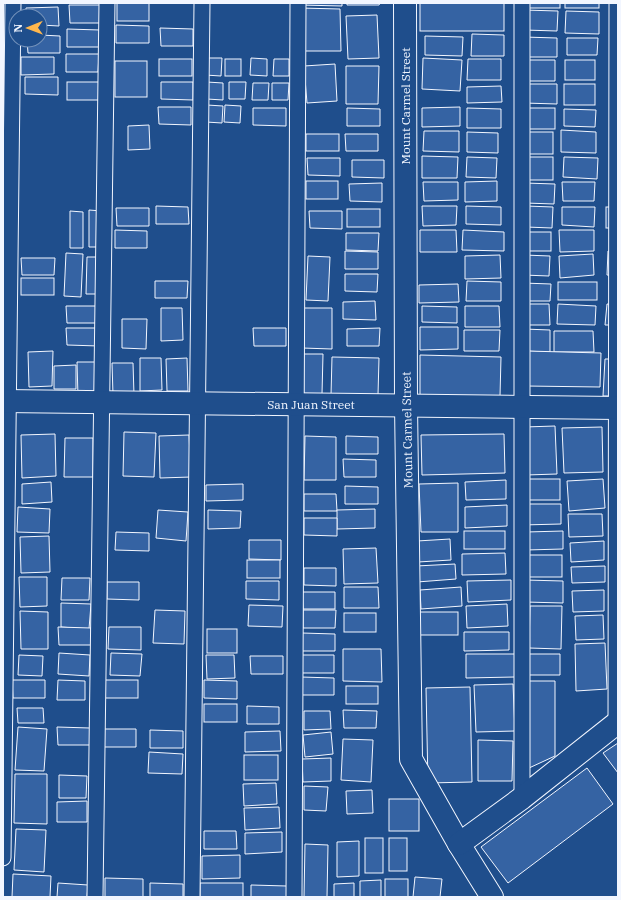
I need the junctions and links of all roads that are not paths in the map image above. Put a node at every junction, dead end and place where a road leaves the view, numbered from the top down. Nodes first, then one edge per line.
1 (13, 3) edge
2 (107, 3) edge
3 (202, 3) edge
4 (298, 3) edge
5 (405, 3) edge
6 (522, 3) edge
7 (617, 3) edge
8 (6, 401) edge
9 (102, 402) junction
10 (198, 403) junction
11 (295, 404) junction
12 (406, 405) junction
13 (522, 407) junction
14 (617, 408) edge
15 (617, 722) edge
16 (522, 798) junction
17 (459, 844) junction
18 (3, 858) edge
19 (95, 897) edge
20 (192, 897) edge
21 (294, 897) edge
22 (492, 897) edge

1 - 8 lane
2 - 9 lane
3 - 10 lane
4 - 11 lane
5 - 12 street, Mount Carmel Street
6 - 13 lane
7 - 14 lane
8 - 9 street, San Juan Street
8 - 18 lane
9 - 10 street, San Juan Street
9 - 19 lane
10 - 11 street, San Juan Street
10 - 20 lane
11 - 12 street, San Juan Street
11 - 21 lane
12 - 13 street, San Juan Street
12 - 17 street, Mount Carmel Street
13 - 14 street, San Juan Street
13 - 16 lane
14 - 15 lane
15 - 16 street
16 - 17 street
17 - 22 street, Mount Carmel Street

